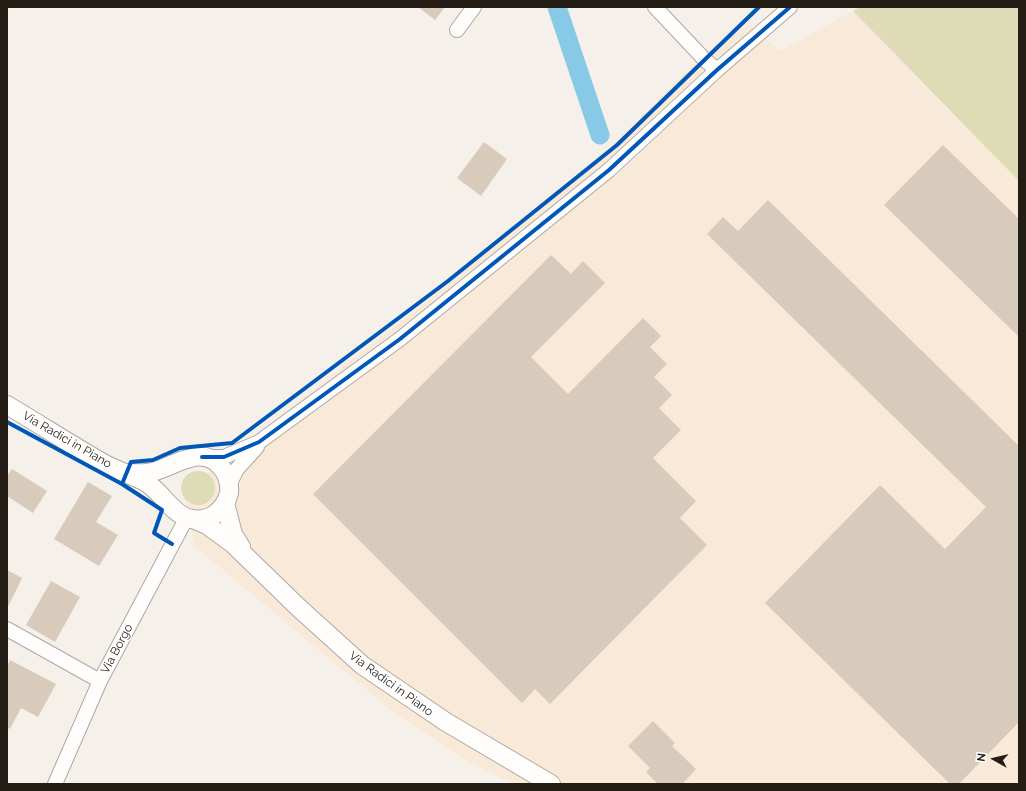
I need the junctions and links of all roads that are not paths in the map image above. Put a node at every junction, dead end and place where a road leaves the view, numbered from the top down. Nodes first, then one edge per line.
1 (474, 7) edge
2 (655, 7) edge
3 (790, 7) edge
4 (457, 30) dead end
5 (717, 70) junction
6 (7, 405) edge
7 (273, 433) junction
8 (202, 457) junction
9 (184, 460) junction
10 (128, 473) junction
11 (227, 494) junction
12 (184, 514) junction
13 (250, 559) junction
14 (7, 629) edge
15 (100, 680) junction
16 (55, 784) edge
17 (551, 784) edge

1 - 4 street
2 - 5 street
3 - 5 street
5 - 7 street
6 - 10 street, Via Radici in Piano
7 - 8 street
7 - 11 street
8 - 9 street, Via Radici in Piano
8 - 11 street, Via Radici in Piano
9 - 10 street, Via Radici in Piano
9 - 12 street
10 - 12 street, Via Radici in Piano
11 - 12 street
11 - 13 street, Via Radici in Piano
12 - 13 street, Via Radici in Piano
12 - 15 street, Via Borgo
13 - 17 street, Via Radici in Piano
14 - 15 street
15 - 16 street, Via Borgo

